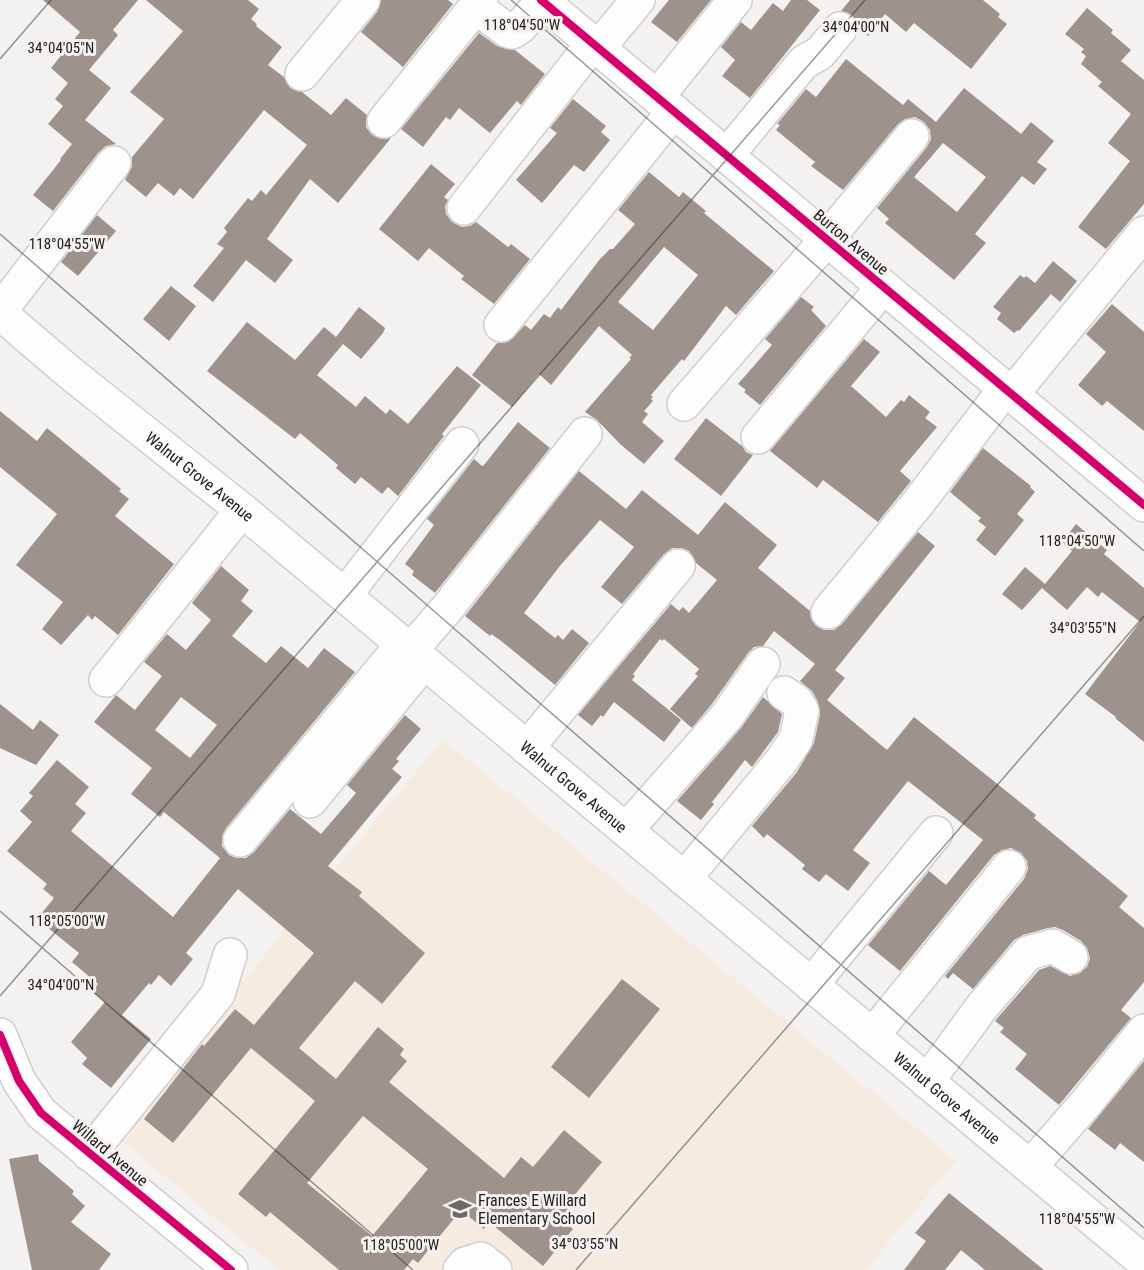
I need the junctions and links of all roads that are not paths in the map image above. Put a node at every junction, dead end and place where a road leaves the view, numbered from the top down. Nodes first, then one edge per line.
1 (363, 0) edge
2 (542, 0) edge
3 (638, 0) edge
4 (735, 0) edge
5 (478, 3) edge
6 (840, 29) dead end
7 (595, 46) junction
8 (302, 74) dead end
9 (666, 104) junction
10 (384, 122) dead end
11 (912, 136) dead end
12 (727, 155) junction
13 (114, 164) dead end
14 (464, 208) dead end
15 (1144, 233) edge
16 (826, 239) junction
17 (882, 287) junction
18 (0, 312) edge
19 (501, 326) dead end
20 (1008, 391) junction
21 (684, 404) dead end
22 (585, 434) dead end
23 (758, 437) dead end
24 (462, 444) dead end
25 (1144, 505) edge
26 (242, 510) junction
27 (678, 566) dead end
28 (345, 595) junction
29 (828, 612) dead end
30 (413, 652) junction
31 (763, 664) dead end
32 (106, 680) dead end
33 (784, 693) dead end
34 (527, 748) junction
35 (310, 801) dead end
36 (626, 830) junction
37 (936, 833) dead end
38 (240, 840) dead end
39 (1009, 867) dead end
40 (684, 879) junction
41 (230, 955) dead end
42 (1071, 957) dead end
43 (811, 985) junction
44 (1144, 1031) edge
45 (0, 1035) edge
46 (872, 1036) junction
47 (927, 1082) junction
48 (89, 1154) junction
49 (1030, 1167) junction
50 (1144, 1262) edge
51 (231, 1270) edge
52 (460, 1270) edge
53 (495, 1270) edge

1 - 8 main road
2 - 5 main road
2 - 7 main road, Burton Avenue
3 - 7 main road
4 - 9 main road
5 - 10 main road
6 - 12 main road
7 - 9 main road, Burton Avenue
7 - 14 main road
9 - 12 main road, Burton Avenue
9 - 19 main road
11 - 16 main road
12 - 16 main road, Burton Avenue
13 - 18 main road
15 - 20 main road
16 - 17 main road, Burton Avenue
16 - 21 main road
17 - 20 main road, Burton Avenue
17 - 23 main road
18 - 26 main road, Walnut Grove Avenue
20 - 25 main road, Burton Avenue
20 - 29 main road
22 - 30 main road
24 - 28 main road
26 - 28 main road, Walnut Grove Avenue
26 - 32 main road
27 - 34 main road
28 - 30 main road, Walnut Grove Avenue
30 - 34 main road, Walnut Grove Avenue
30 - 35 main road
30 - 38 main road
31 - 36 main road
33 - 40 main road
34 - 36 main road, Walnut Grove Avenue
36 - 40 main road, Walnut Grove Avenue
37 - 43 main road
39 - 46 main road
40 - 43 main road, Walnut Grove Avenue
41 - 48 main road
42 - 47 main road
43 - 46 main road, Walnut Grove Avenue
44 - 49 main road
45 - 48 main road, Willard Avenue
46 - 47 main road, Walnut Grove Avenue
47 - 49 main road, Walnut Grove Avenue
48 - 51 main road, Willard Avenue
49 - 50 main road, Walnut Grove Avenue
52 - 53 main road

